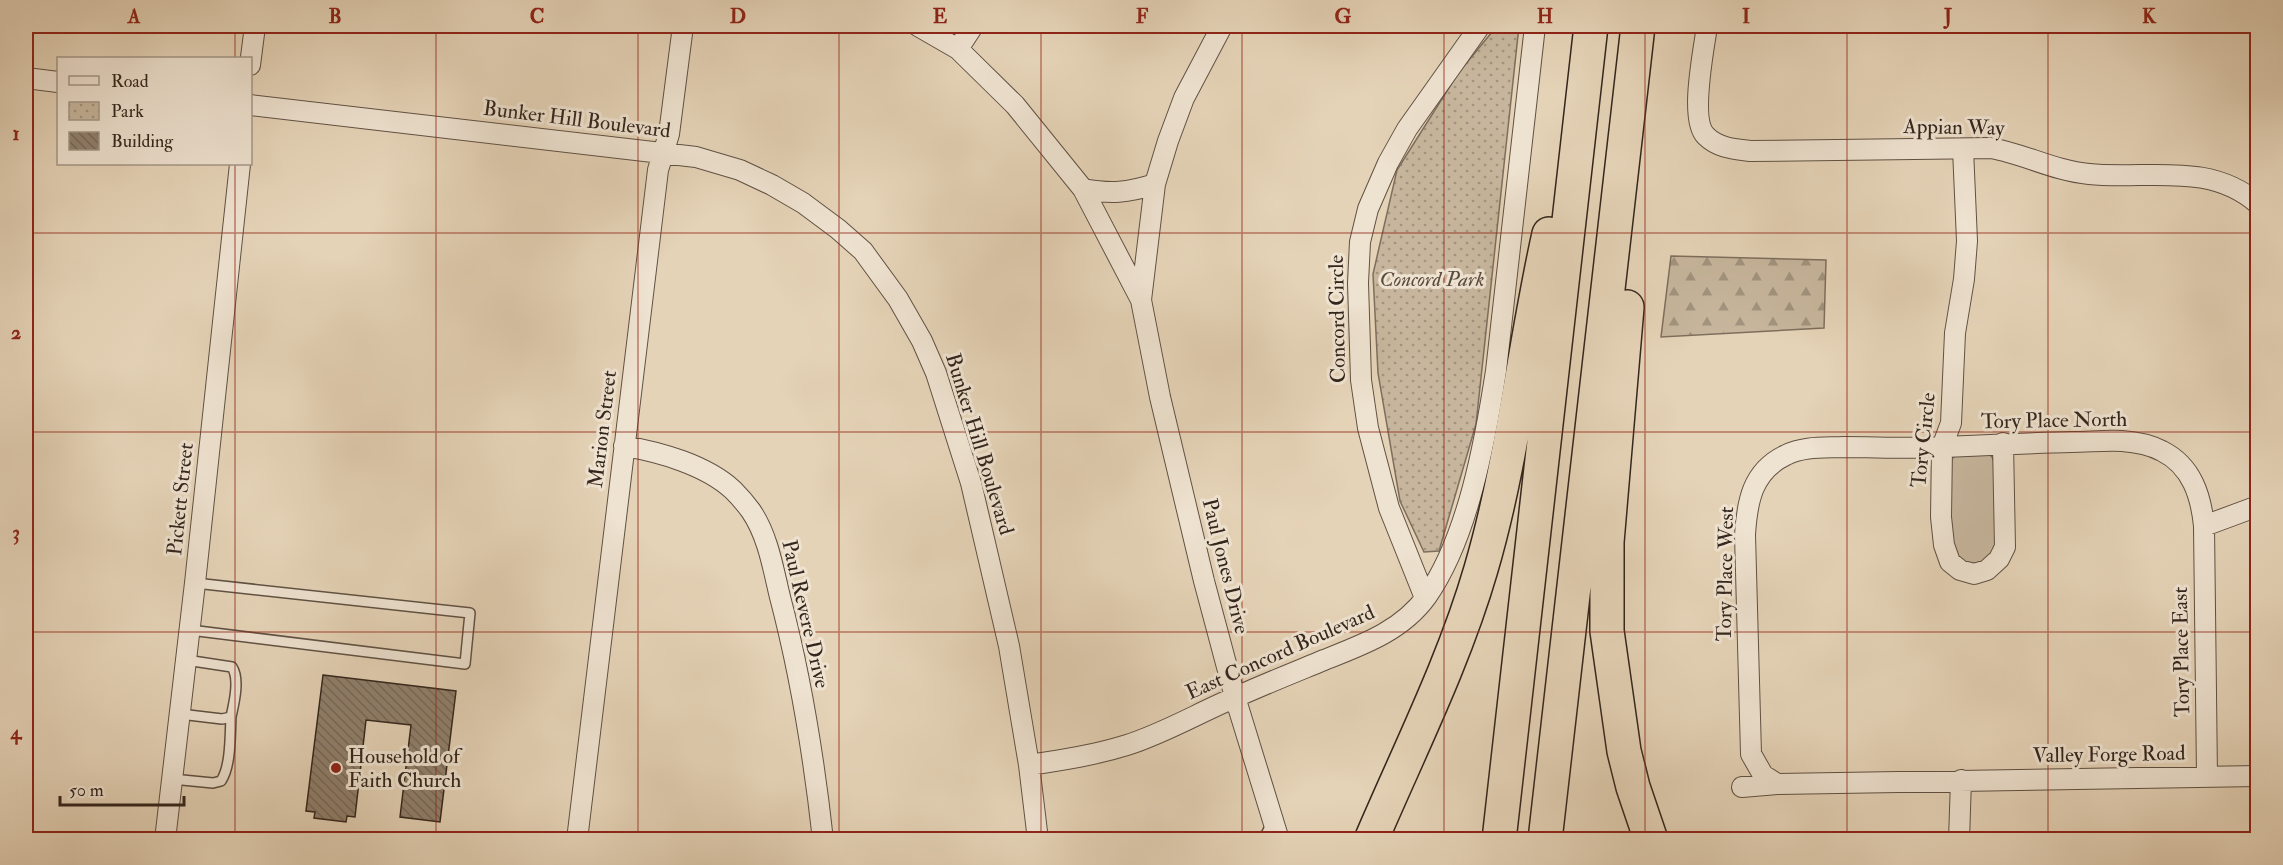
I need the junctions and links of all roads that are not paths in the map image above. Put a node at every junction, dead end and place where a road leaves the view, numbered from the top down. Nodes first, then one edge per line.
1 (255, 26) edge
2 (682, 26) edge
3 (918, 26) edge
4 (973, 26) edge
5 (1222, 26) edge
6 (1480, 26) edge
7 (1535, 26) edge
8 (1591, 26) edge
9 (1638, 26) edge
10 (1707, 26) edge
11 (958, 49) junction
12 (251, 57) edge
13 (26, 78) edge
14 (57, 82) edge
15 (252, 105) edge
16 (1581, 114) junction
17 (1626, 119) junction
18 (1963, 149) junction
19 (663, 153) junction
20 (240, 165) edge
21 (1155, 184) junction
22 (1083, 189) junction
23 (2258, 204) edge
24 (1141, 300) junction
25 (2003, 443) junction
26 (624, 446) junction
27 (1942, 447) junction
28 (2258, 506) edge
29 (2204, 526) junction
30 (195, 583) junction
31 (1425, 597) junction
32 (190, 630) junction
33 (186, 660) junction
34 (1235, 697) junction
35 (180, 714) junction
36 (231, 717) junction
37 (1029, 765) junction
38 (2258, 776) edge
39 (2207, 777) junction
40 (172, 779) junction
41 (1961, 780) junction
42 (1777, 784) junction
43 (1742, 787) dead end
44 (1276, 830) edge
45 (165, 840) edge
46 (577, 840) edge
47 (823, 840) edge
48 (1038, 840) edge
49 (1263, 840) edge
50 (1371, 840) edge
51 (1499, 840) edge
52 (1545, 840) edge
53 (1651, 840) edge
54 (1959, 840) edge

1 - 12 street
2 - 19 street, Marion Street
3 - 11 street, Paul Jones Drive
4 - 11 street
5 - 21 street, Paul Jones Drive
6 - 31 street, Concord Circle
7 - 31 street, East Concord Boulevard
8 - 16 highway
9 - 17 highway
10 - 18 street, Appian Way
11 - 22 street, Paul Jones Drive
13 - 14 street
15 - 19 street, Bunker Hill Boulevard
16 - 50 highway
16 - 51 highway
17 - 52 highway
17 - 53 highway
18 - 23 street, Appian Way
18 - 27 street, Tory Circle
19 - 26 street, Marion Street
19 - 37 street, Bunker Hill Boulevard
20 - 30 street, Pickett Street
21 - 22 street
21 - 24 street, Paul Jones Drive
22 - 24 street, Paul Jones Drive
24 - 34 street, Paul Jones Drive
25 - 27 street, Tory Place North
25 - 27 street, Tory Circle
25 - 29 street, Tory Place North
26 - 46 street, Marion Street
26 - 47 street, Paul Revere Drive
27 - 42 street, Tory Place West
28 - 29 street
29 - 39 street, Tory Place East
30 - 32 street, Pickett Street
30 - 32 lane
31 - 34 street, East Concord Boulevard
32 - 33 street, Pickett Street
33 - 35 street, Pickett Street
33 - 36 lane
34 - 37 street, East Concord Boulevard
34 - 44 street, Paul Jones Drive
35 - 36 lane
35 - 40 street, Pickett Street
36 - 40 lane
37 - 48 street, Bunker Hill Boulevard
38 - 39 street, Valley Forge Road
39 - 41 street, Valley Forge Road
40 - 45 street, Pickett Street
41 - 42 street, Valley Forge Road
41 - 54 street
42 - 43 street, Valley Forge Road
44 - 49 lane

